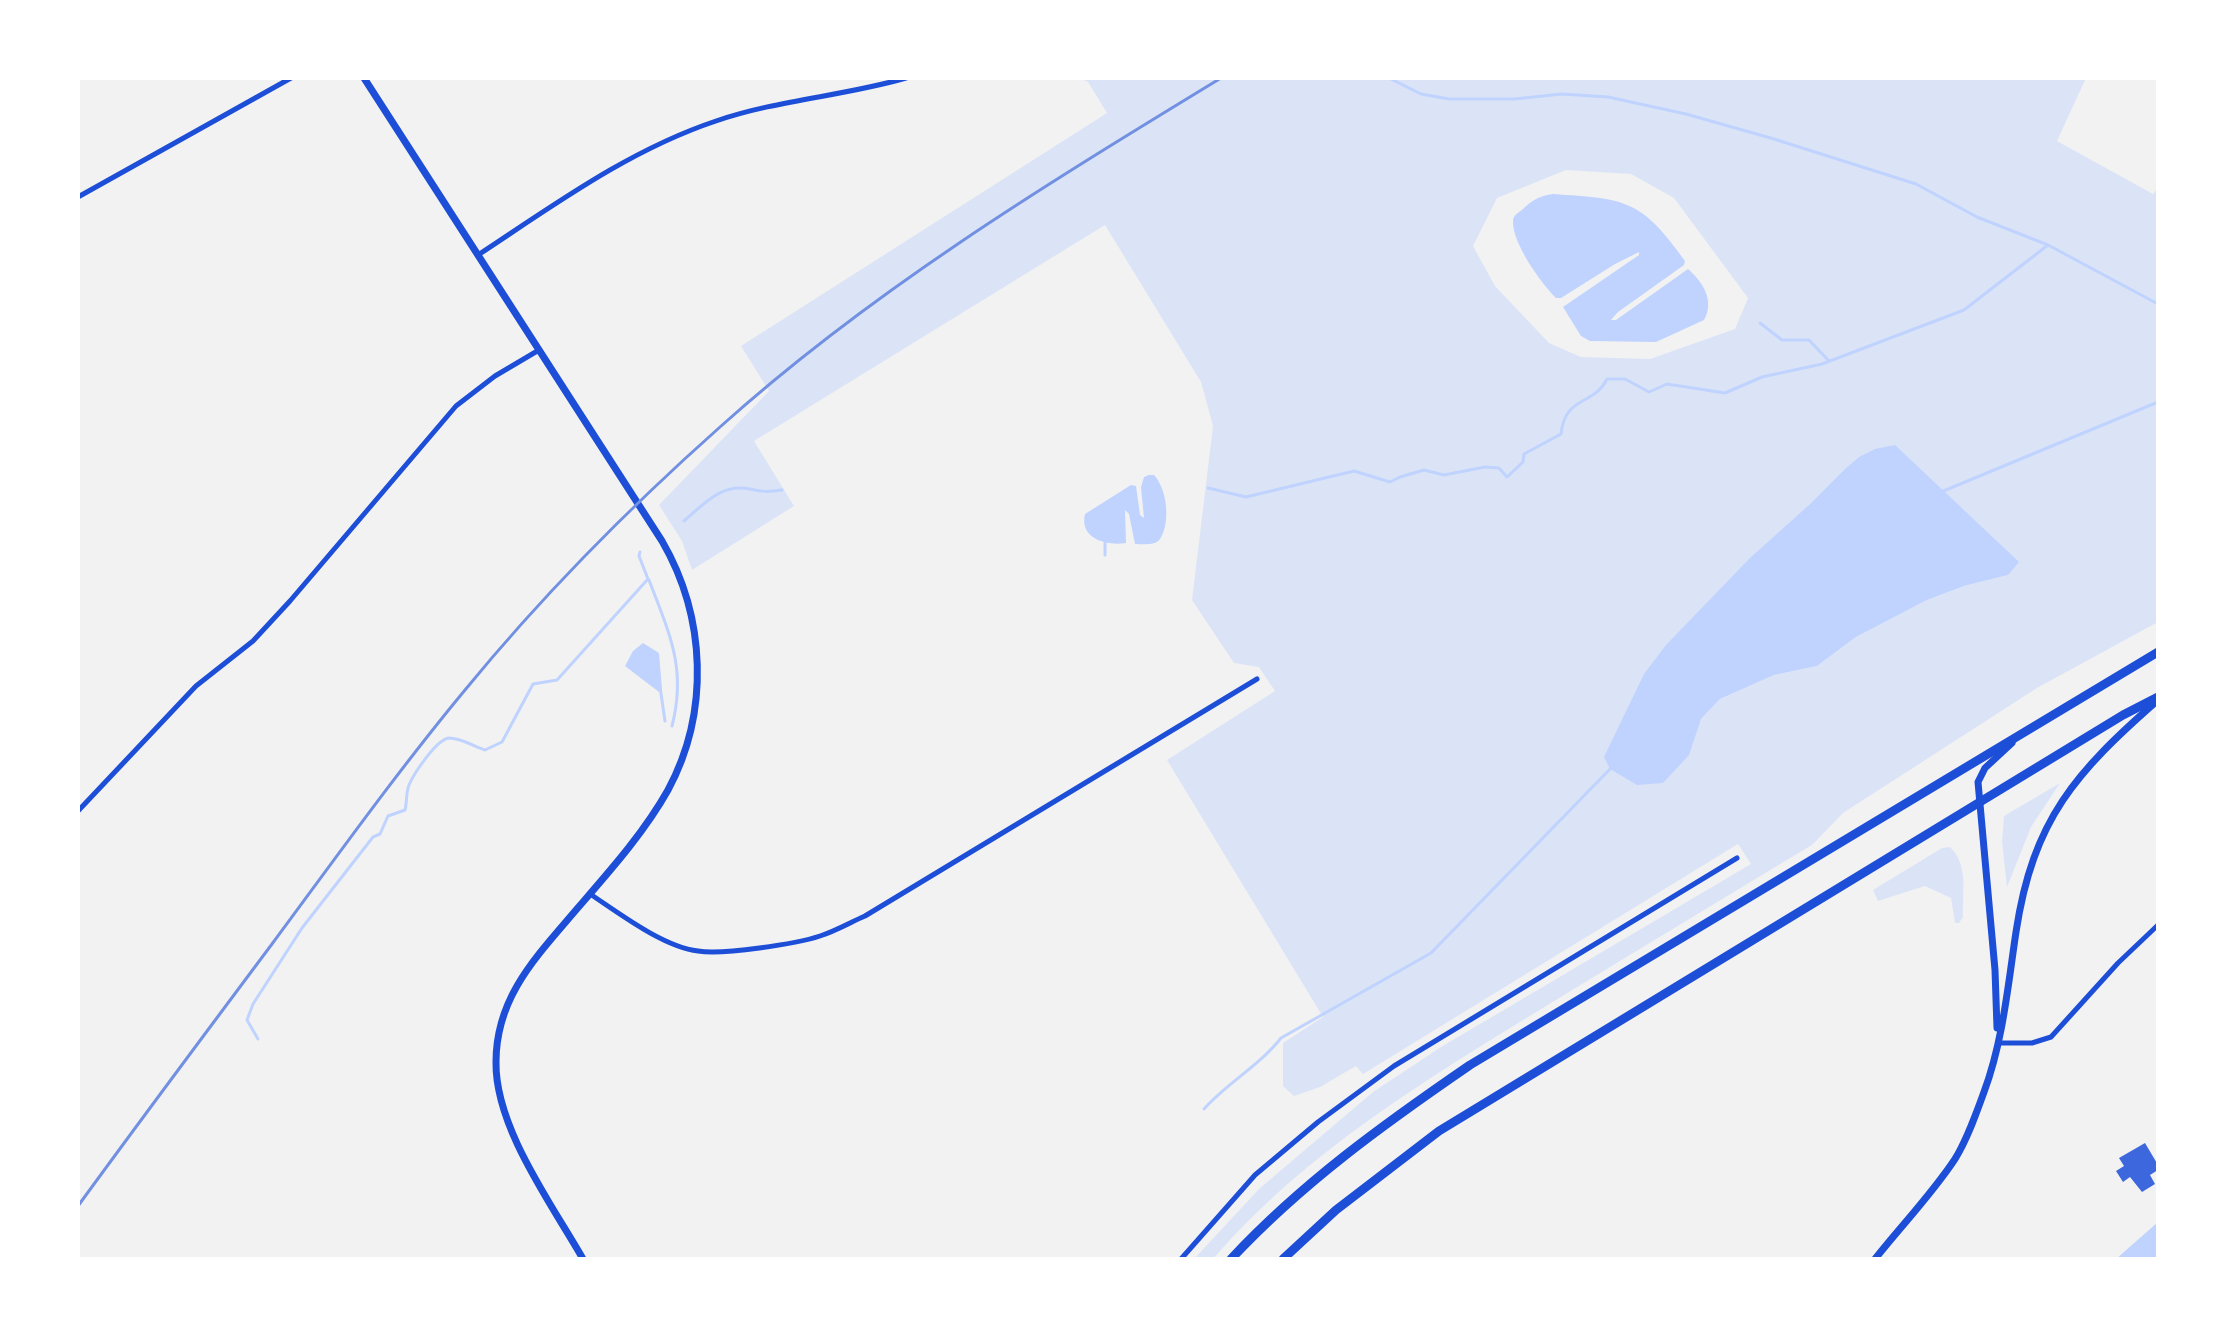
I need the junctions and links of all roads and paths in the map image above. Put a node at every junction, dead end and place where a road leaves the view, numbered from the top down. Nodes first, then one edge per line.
1 (291, 78) edge
2 (364, 78) edge
3 (906, 78) edge
4 (78, 197) edge
5 (478, 255) junction
6 (539, 349) junction
7 (2158, 652) edge
8 (1257, 679) dead end
9 (2158, 699) edge
10 (2020, 737) junction
11 (1979, 805) junction
12 (78, 811) edge
13 (1737, 858) dead end
14 (590, 894) junction
15 (2158, 925) edge
16 (1998, 1043) junction
17 (583, 1259) edge
18 (1181, 1259) edge
19 (1231, 1259) edge
20 (1283, 1259) edge
21 (1875, 1259) edge

1 - 4 street
2 - 5 main road
3 - 5 street
5 - 6 main road
6 - 12 street
6 - 14 main road
7 - 10 highway
8 - 14 street
9 - 11 highway
9 - 16 main road
10 - 11 main road
10 - 19 highway
11 - 16 main road
11 - 20 highway
13 - 18 street
14 - 17 main road
15 - 16 street
16 - 21 main road

